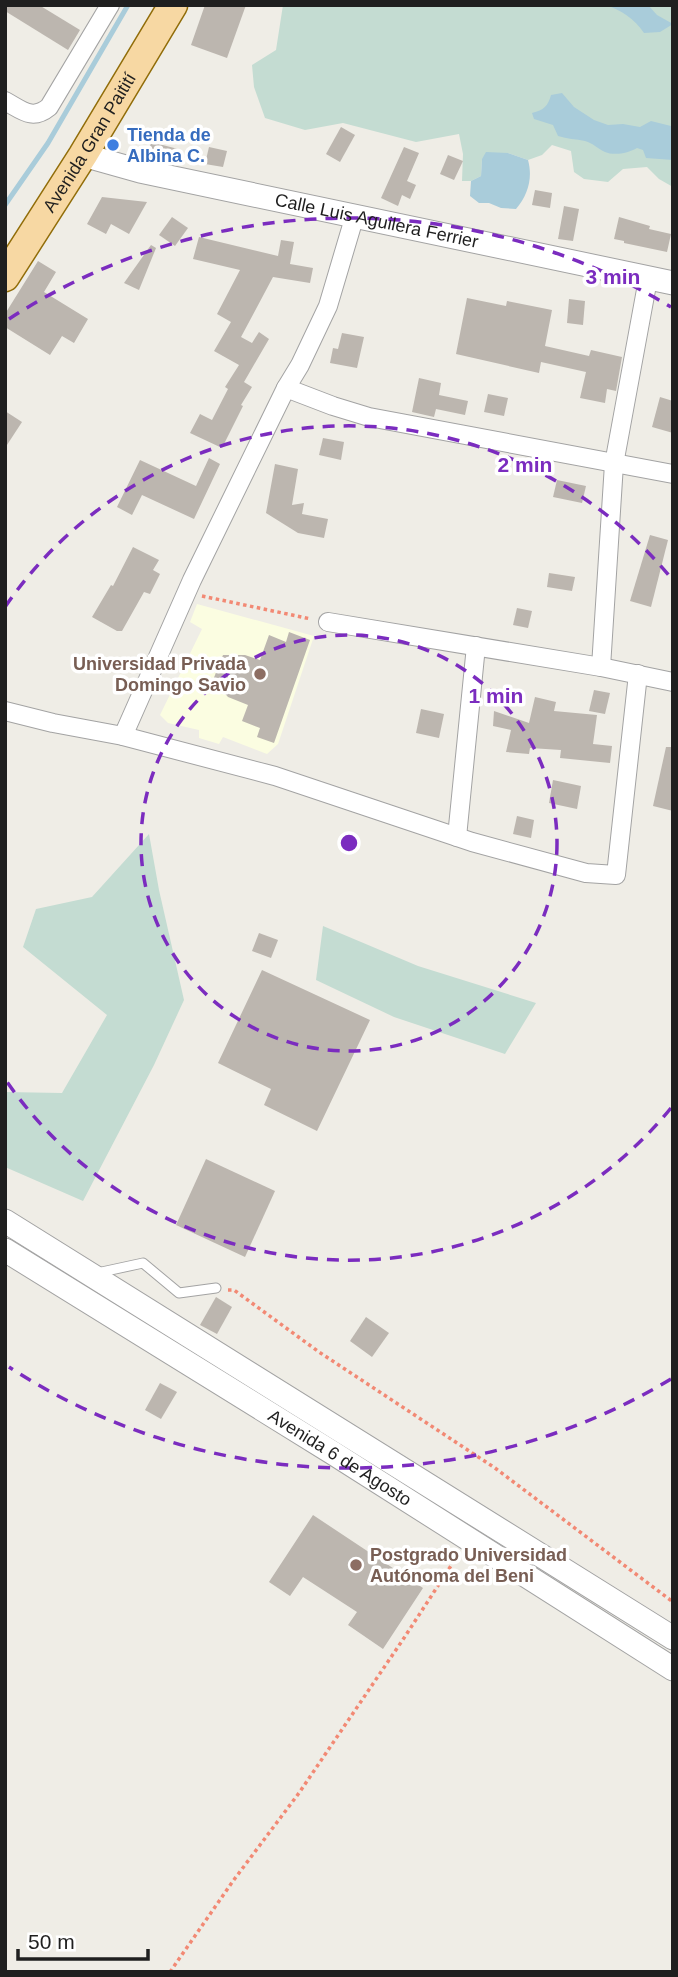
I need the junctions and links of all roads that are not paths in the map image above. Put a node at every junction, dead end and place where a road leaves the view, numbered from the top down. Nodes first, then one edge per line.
1 (110, 5) edge
2 (173, 5) edge
3 (5, 101) edge
4 (83, 155) junction
5 (355, 215) junction
6 (5, 277) edge
7 (648, 279) junction
8 (673, 283) edge
9 (286, 388) junction
10 (614, 464) junction
11 (673, 474) edge
12 (328, 622) road end
13 (476, 646) junction
14 (601, 667) junction
15 (638, 674) junction
16 (673, 682) edge
17 (5, 711) edge
18 (123, 736) junction
19 (457, 837) junction
20 (5, 1222) edge
21 (5, 1250) edge
22 (81, 1283) junction
23 (216, 1289) road end
24 (339, 1444) junction
25 (673, 1638) edge
26 (673, 1669) edge

1 - 3 street
2 - 4 main road, Avenida Gran Paitití
4 - 5 street, Calle Luis Aguilera Ferrier
4 - 6 main road, Avenida Gran Paitití
5 - 7 street, Calle Luis Aguilera Ferrier
5 - 9 street
7 - 8 street, Calle Luis Aguilera Ferrier
7 - 10 street
9 - 10 street
9 - 18 street
10 - 11 street
10 - 14 street
12 - 13 street
13 - 14 street
13 - 19 street
14 - 15 street
15 - 16 street
15 - 19 street
17 - 18 street
18 - 19 street
20 - 22 street, Avenida 6 de Agosto
21 - 22 street, Avenida 6 de Agosto
22 - 23 lane
22 - 24 street, Avenida 6 de Agosto
24 - 25 street, Avenida 6 de Agosto
24 - 26 street, Avenida 6 de Agosto

